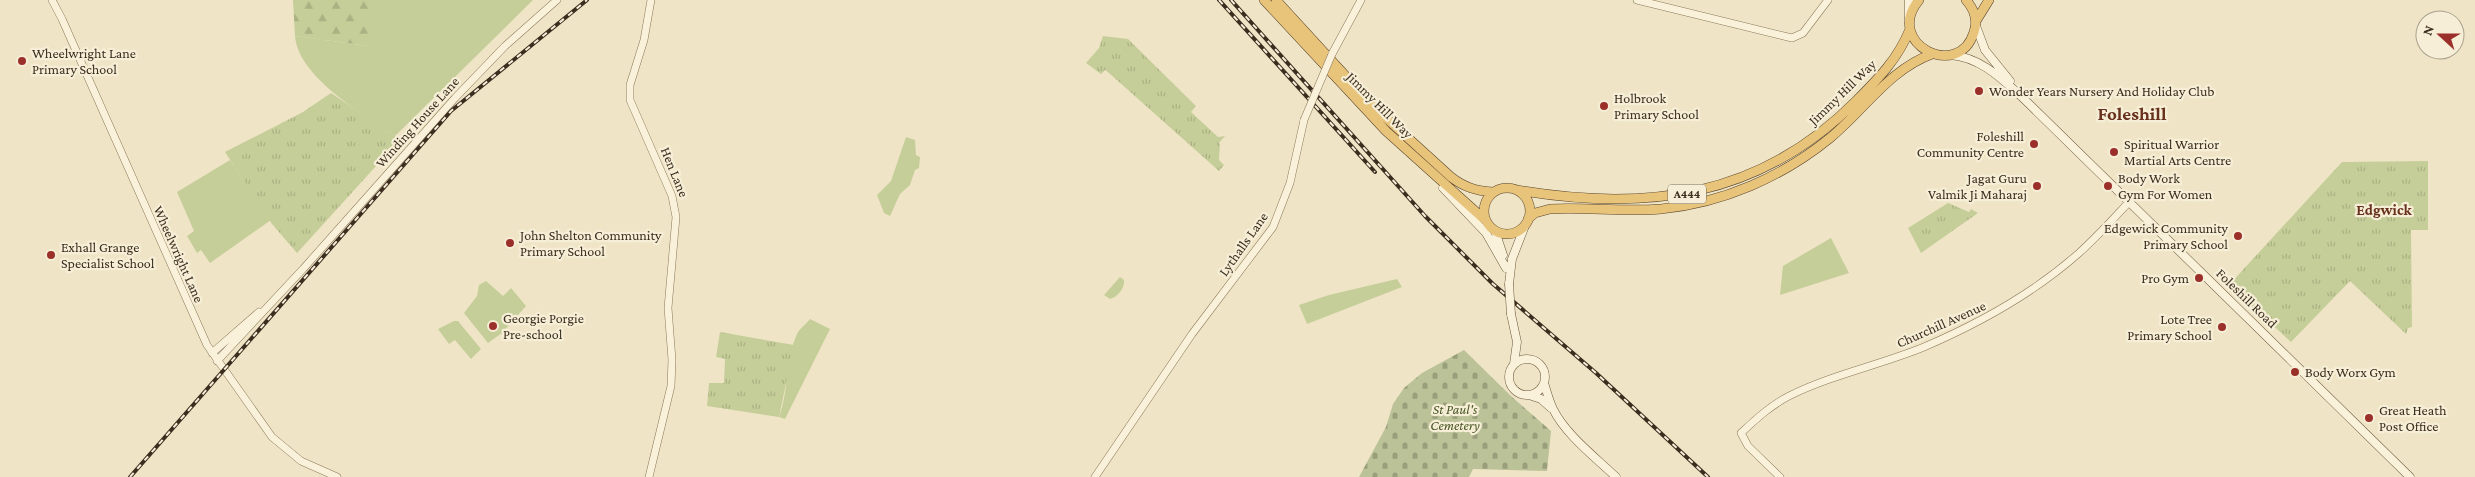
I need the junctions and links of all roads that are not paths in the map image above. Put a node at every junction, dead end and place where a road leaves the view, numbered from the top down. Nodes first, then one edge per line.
1 (52, 0) edge
2 (556, 0) edge
3 (651, 0) edge
4 (1264, 0) edge
5 (1276, 0) edge
6 (1361, 0) edge
7 (1637, 0) edge
8 (1828, 0) edge
9 (1909, 0) edge
10 (1919, 0) edge
11 (1966, 0) edge
12 (1989, 0) edge
13 (1909, 18) junction
14 (1976, 24) junction
15 (1910, 29) junction
16 (1932, 54) junction
17 (1950, 55) junction
18 (2022, 97) junction
19 (1420, 164) junction
20 (1516, 190) junction
21 (1493, 192) junction
22 (2130, 201) junction
23 (1485, 220) junction
24 (1527, 221) junction
25 (1495, 231) junction
26 (1506, 268) junction
27 (303, 269) junction
28 (1509, 282) junction
29 (1517, 342) junction
30 (212, 353) junction
31 (1533, 360) junction
32 (217, 361) junction
33 (1514, 364) junction
34 (1544, 383) junction
35 (1529, 395) junction
36 (1553, 409) junction
37 (337, 477) edge
38 (649, 477) edge
39 (1095, 477) edge
40 (1616, 477) edge
41 (1780, 477) edge
42 (2410, 477) edge

1 - 30 street, Wheelwright Lane
2 - 27 street, Winding House Lane
3 - 38 street, Hen Lane
4 - 19 highway, Jimmy Hill Way
5 - 21 highway, Jimmy Hill Way
6 - 39 street, Lythalls Lane, bridge
7 - 8 street
9 - 13 main road
10 - 13 highway
11 - 14 highway
12 - 14 highway
13 - 15 highway
14 - 17 highway
14 - 18 main road, Foleshill Road
15 - 16 highway
15 - 20 highway, Jimmy Hill Way / A444
16 - 17 highway
16 - 24 highway, Jimmy Hill Way / A444
17 - 18 main road, Foleshill Road
18 - 22 main road, Foleshill Road
19 - 23 highway, Jimmy Hill Way
19 - 26 main road
20 - 21 highway
20 - 24 highway
21 - 23 highway
22 - 41 street, Churchill Avenue
22 - 42 main road, Foleshill Road
23 - 25 highway
24 - 25 highway
24 - 28 main road
25 - 26 main road
26 - 28 main road
27 - 30 street, Winding House Lane
27 - 32 street, Winding House Lane
28 - 29 main road, bridge
29 - 31 main road
29 - 33 main road
30 - 32 street, Wheelwright Lane
31 - 33 main road
31 - 34 main road
32 - 37 street, Wheelwright Lane
33 - 35 main road
34 - 35 main road
34 - 36 main road
35 - 36 main road
36 - 40 main road

